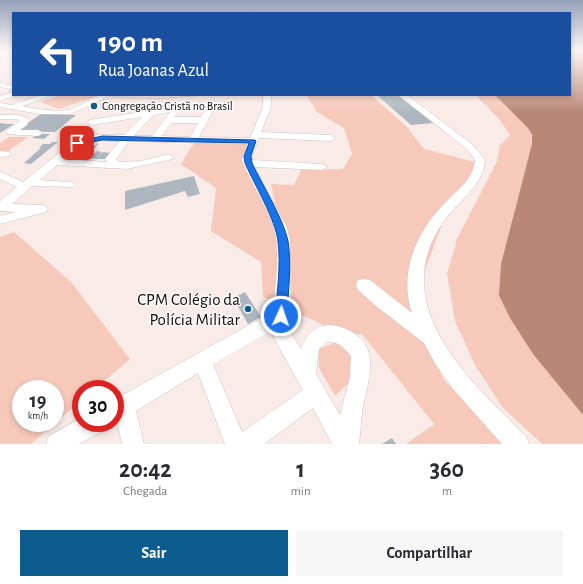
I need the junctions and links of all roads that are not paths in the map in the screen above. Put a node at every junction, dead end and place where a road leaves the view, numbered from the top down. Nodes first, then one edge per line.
1 (0, 85) edge
2 (12, 89) edge
3 (0, 90) edge
4 (46, 96) edge
5 (106, 96) edge
6 (266, 96) edge
7 (403, 96) edge
8 (0, 98) edge
9 (0, 105) edge
10 (13, 106) junction
11 (177, 108) junction
12 (0, 111) edge
13 (0, 117) edge
14 (156, 120) junction
15 (204, 120) junction
16 (96, 121) junction
17 (110, 131) dead end
18 (38, 133) dead end
19 (254, 138) junction
20 (330, 138) dead end
21 (154, 139) junction
22 (179, 139) junction
23 (193, 139) junction
24 (125, 141) junction
25 (71, 143) junction
26 (139, 147) dead end
27 (169, 156) junction
28 (55, 162) junction
29 (248, 163) junction
30 (117, 165) junction
31 (322, 167) dead end
32 (0, 175) edge
33 (24, 183) junction
34 (70, 185) dead end
35 (0, 209) edge
36 (364, 285) dead end
37 (281, 316) junction
38 (431, 338) junction
39 (202, 360) junction
40 (311, 385) junction
41 (124, 406) edge
42 (124, 419) edge
43 (78, 432) edge
44 (57, 444) edge
45 (133, 444) edge
46 (236, 444) edge
47 (245, 444) edge
48 (344, 444) edge
49 (348, 444) edge
50 (518, 444) edge

1 - 2 street
2 - 3 street
2 - 8 street
4 - 10 street
5 - 10 street
6 - 19 street
7 - 38 street
9 - 10 street
10 - 12 street
11 - 14 street
11 - 14 street
11 - 15 street
13 - 18 street
14 - 15 street
14 - 16 street
14 - 21 street
14 - 24 street
15 - 23 street
16 - 17 street
16 - 25 street
19 - 20 street
19 - 23 street
19 - 29 street
21 - 22 street
21 - 24 street
22 - 23 street
22 - 27 street
24 - 25 street
24 - 25 street
24 - 30 street
25 - 28 street
25 - 33 street
26 - 27 street
27 - 30 street
28 - 30 street
28 - 33 street
29 - 31 street
29 - 37 street
32 - 33 street
33 - 34 street
33 - 35 street
36 - 38 street
37 - 39 street
37 - 40 street
38 - 50 street
39 - 41 street
39 - 46 street
40 - 47 street
40 - 48 street
40 - 49 street
42 - 45 street
43 - 44 street

